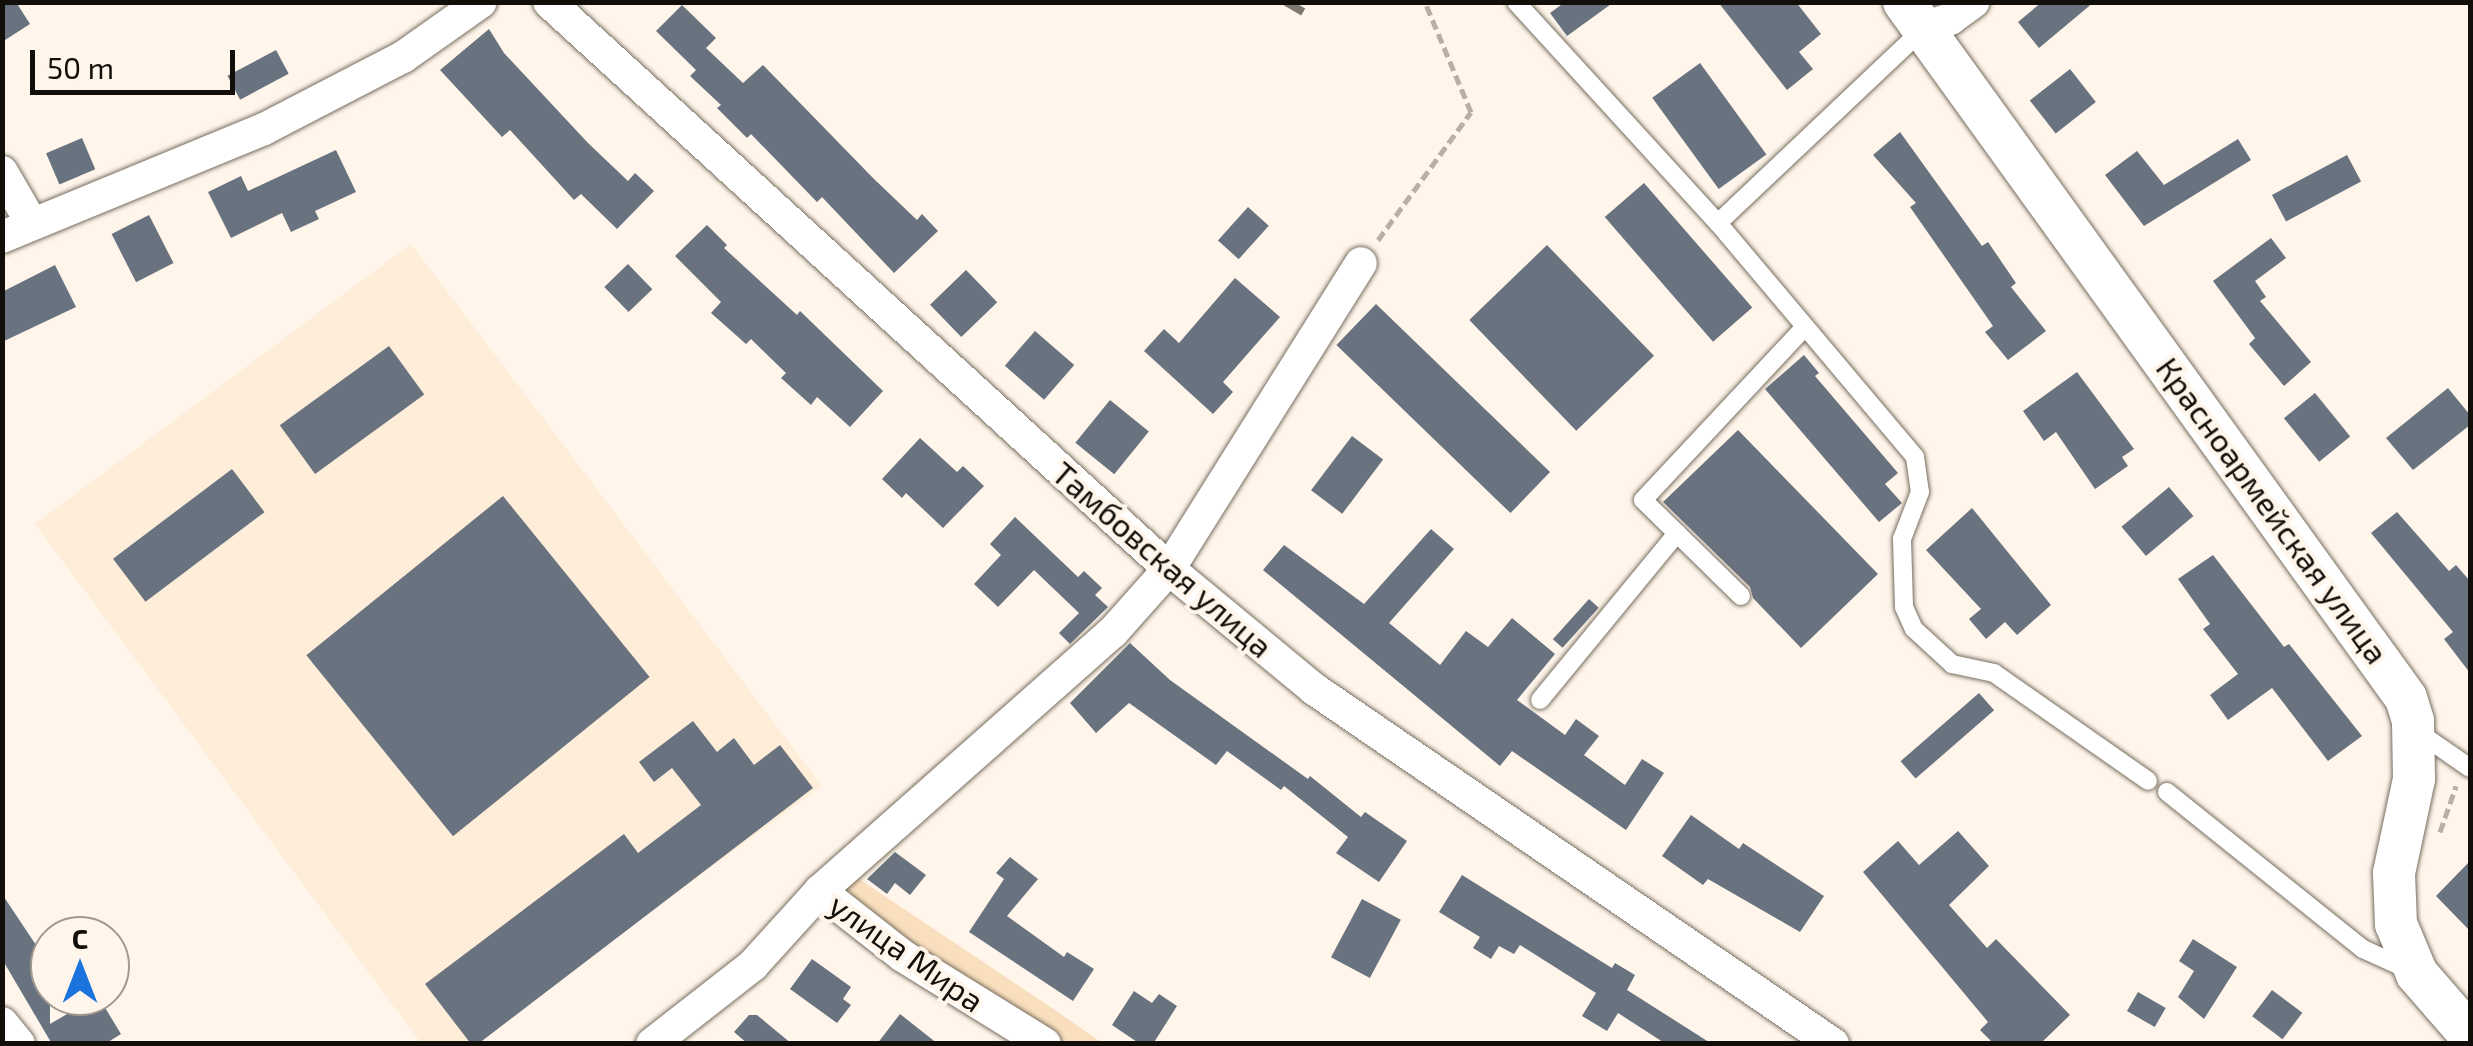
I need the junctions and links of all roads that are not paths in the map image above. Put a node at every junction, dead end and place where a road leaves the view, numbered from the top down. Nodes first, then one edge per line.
1 (480, 2) edge
2 (549, 2) edge
3 (1516, 2) edge
4 (1974, 2) edge
5 (1914, 15) edge
6 (2, 172) edge
7 (1718, 223) junction
8 (17, 230) edge
9 (1360, 263) road end
10 (1806, 326) junction
11 (1677, 534) junction
12 (1169, 569) junction
13 (1741, 596) dead end
14 (1540, 700) dead end
15 (2413, 729) junction
16 (2464, 763) edge
17 (2148, 781) dead end
18 (2167, 792) dead end
19 (820, 891) junction
20 (2418, 974) junction
21 (2, 1023) edge
22 (2470, 1036) edge
23 (19, 1044) edge
24 (652, 1044) edge
25 (1045, 1044) edge
26 (1833, 1044) edge

1 - 8 street
2 - 12 street, Тамбовская улица
3 - 7 lane
4 - 5 street
5 - 7 lane
5 - 15 street, Красноармейская улица
6 - 8 street
7 - 10 lane
9 - 12 street
10 - 11 lane
10 - 17 lane
11 - 13 lane
11 - 14 lane
12 - 19 street
12 - 26 street, Тамбовская улица
15 - 16 lane
15 - 20 street, Красноармейская улица
18 - 20 lane
19 - 24 street
19 - 25 street, улица Мира
20 - 22 street, Красноармейская улица
21 - 23 street

